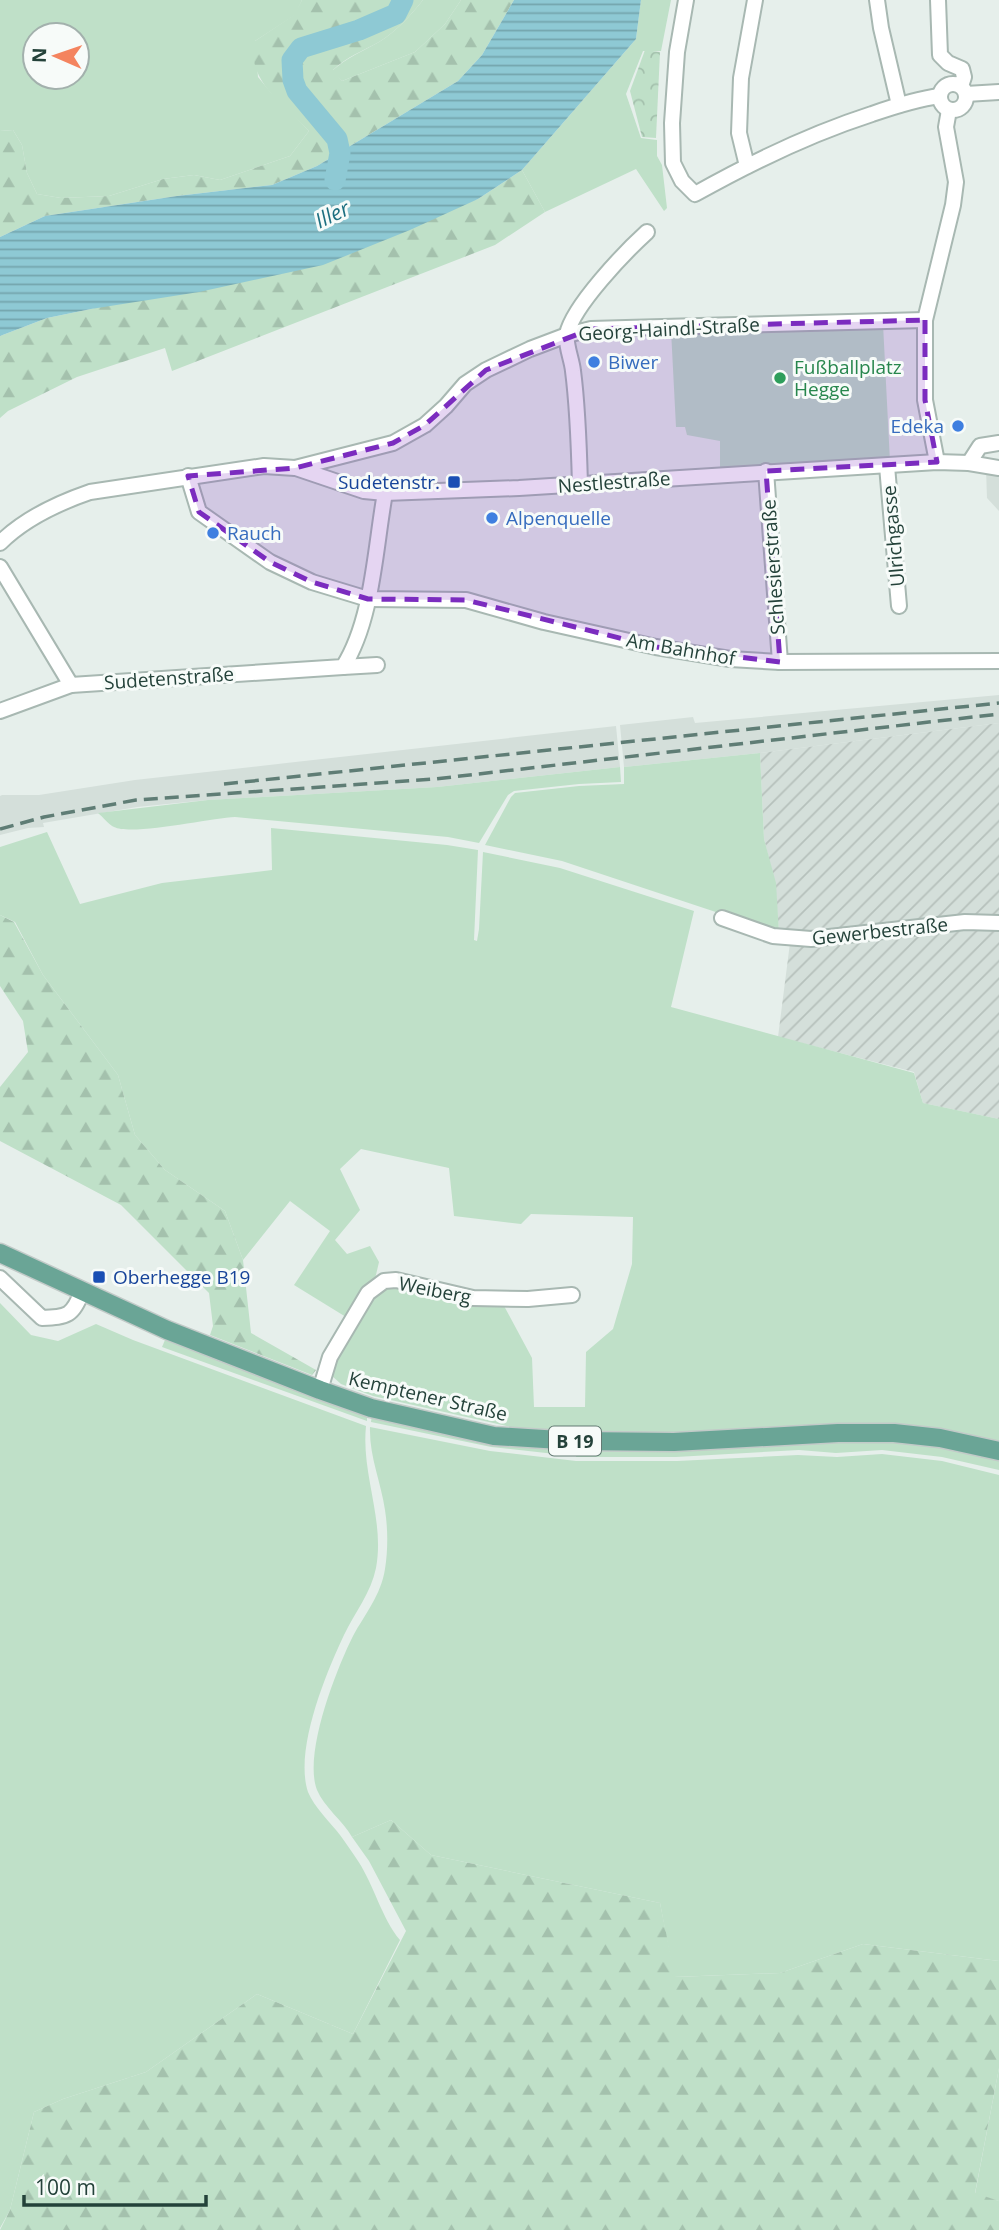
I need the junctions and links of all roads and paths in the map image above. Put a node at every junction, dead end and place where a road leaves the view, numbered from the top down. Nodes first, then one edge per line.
1 (686, 0) edge
2 (755, 0) edge
3 (877, 0) edge
4 (938, 0) edge
5 (963, 90) junction
6 (999, 92) edge
7 (940, 96) junction
8 (899, 105) junction
9 (949, 110) junction
10 (747, 166) junction
11 (647, 232) dead end
12 (925, 320) junction
13 (567, 335) junction
14 (999, 443) edge
15 (937, 462) junction
16 (969, 463) junction
17 (887, 467) junction
18 (295, 468) junction
19 (999, 468) edge
20 (766, 471) junction
21 (188, 476) junction
22 (580, 485) junction
23 (385, 493) junction
24 (0, 543) edge
25 (0, 566) edge
26 (368, 599) junction
27 (899, 606) dead end
28 (999, 661) edge
29 (780, 662) junction
30 (377, 665) dead end
31 (343, 667) junction
32 (71, 685) junction
33 (0, 711) edge
34 (722, 918) dead end
35 (999, 923) edge
36 (0, 1253) edge
37 (0, 1278) edge
38 (82, 1292) junction
39 (572, 1295) dead end
40 (320, 1390) junction
41 (999, 1451) edge

1 - 10 street
2 - 10 street
3 - 8 street
4 - 5 street
5 - 6 street
5 - 7 street
5 - 9 street
7 - 8 street
7 - 9 street
8 - 10 street
9 - 12 street
11 - 13 street
12 - 13 street, Georg-Haindl-Straße
12 - 15 street
13 - 18 street, Georg-Haindl-Straße
13 - 22 street
14 - 16 street
15 - 16 street, Nestlestraße
15 - 17 street, Nestlestraße
16 - 19 street, Nestlestraße
17 - 20 street, Nestlestraße
17 - 27 street, Ulrichgasse
18 - 21 street, Georg-Haindl-Straße
18 - 23 street, Nestlestraße
20 - 22 street, Nestlestraße
20 - 29 street, Schlesierstraße
21 - 24 street, Georg-Haindl-Straße
21 - 26 street, Am Bahnhof
22 - 23 street, Nestlestraße
23 - 26 street
25 - 32 street
26 - 29 street, Am Bahnhof
26 - 31 street
28 - 29 street, Am Bahnhof
30 - 31 street, Sudetenstraße
31 - 32 street, Sudetenstraße
32 - 33 street, Sudetenstraße
34 - 35 street, Gewerbestraße
36 - 38 main road, Kemptener Straße / B 19
37 - 38 street
38 - 40 main road, Kemptener Straße / B 19
39 - 40 street, Weiberg
40 - 41 main road, Kemptener Straße / B 19

